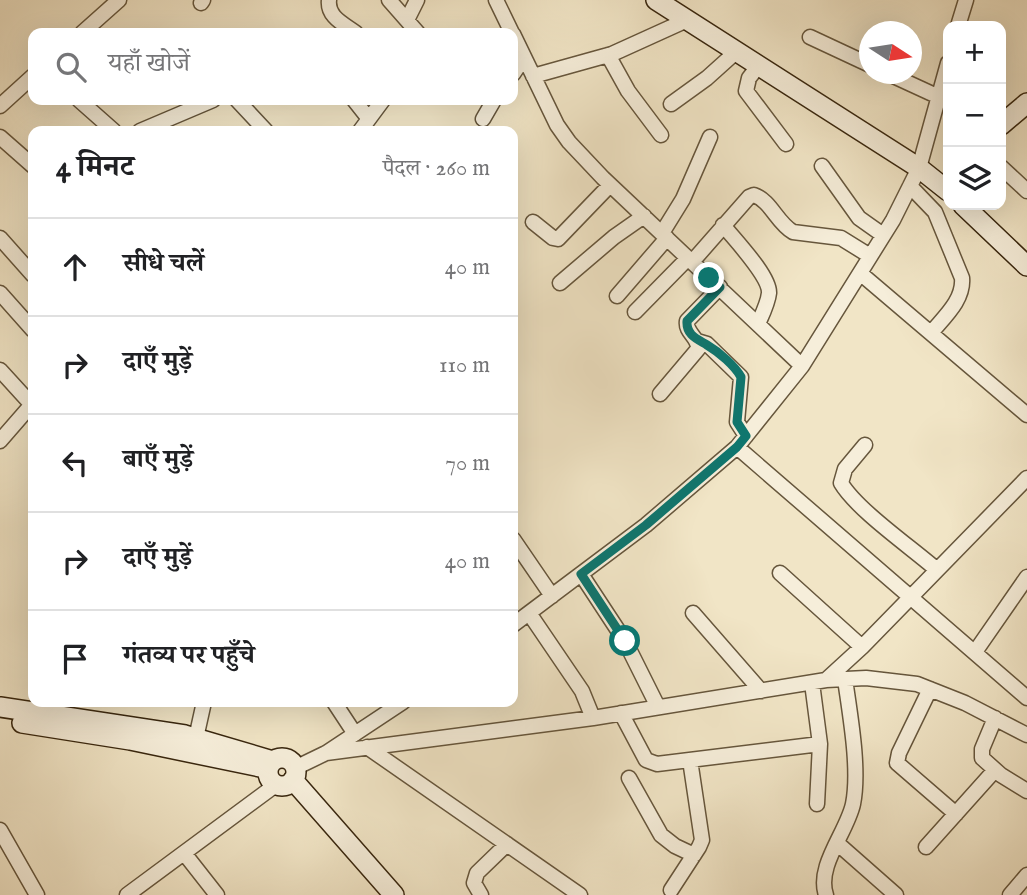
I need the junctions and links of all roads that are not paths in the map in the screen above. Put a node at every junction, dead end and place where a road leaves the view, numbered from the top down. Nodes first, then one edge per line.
1 (329, 0) edge
2 (388, 0) edge
3 (416, 0) edge
4 (496, 0) edge
5 (656, 0) edge
6 (965, 0) edge
7 (111, 3) edge
8 (407, 20) junction
9 (687, 20) junction
10 (959, 21) edge
11 (87, 28) edge
12 (349, 28) edge
13 (414, 28) edge
14 (509, 28) edge
15 (810, 37) dead end
16 (737, 51) junction
17 (608, 55) junction
18 (859, 60) edge
19 (759, 65) junction
20 (521, 69) edge
21 (28, 81) edge
22 (943, 82) edge
23 (910, 84) edge
24 (939, 97) junction
25 (671, 104) dead end
26 (1027, 104) edge
27 (85, 105) edge
28 (202, 105) edge
29 (242, 105) edge
30 (358, 105) edge
31 (379, 105) edge
32 (491, 105) edge
33 (0, 106) edge
34 (369, 119) junction
35 (483, 119) dead end
36 (1006, 121) edge
37 (108, 126) edge
38 (153, 126) edge
39 (261, 126) edge
40 (364, 126) edge
41 (660, 135) dead end
42 (0, 137) edge
43 (710, 137) dead end
44 (786, 144) dead end
45 (28, 162) edge
46 (822, 166) dead end
47 (919, 167) junction
48 (1006, 172) edge
49 (943, 180) edge
50 (610, 185) junction
51 (910, 186) junction
52 (1027, 191) edge
53 (968, 210) edge
54 (643, 216) junction
55 (533, 222) dead end
56 (723, 225) junction
57 (664, 235) junction
58 (883, 235) junction
59 (0, 238) edge
60 (870, 256) junction
61 (690, 260) junction
62 (1027, 266) edge
63 (28, 269) edge
64 (860, 272) junction
65 (560, 283) dead end
66 (720, 287) junction
67 (0, 293) edge
68 (617, 296) dead end
69 (635, 312) dead end
70 (28, 324) edge
71 (758, 324) junction
72 (931, 333) junction
73 (697, 341) junction
74 (802, 366) junction
75 (0, 370) edge
76 (660, 394) dead end
77 (28, 400) edge
78 (28, 409) edge
79 (1027, 415) edge
80 (0, 441) edge
81 (741, 442) junction
82 (865, 445) dead end
83 (1027, 478) edge
84 (518, 546) edge
85 (937, 570) junction
86 (780, 573) dead end
87 (581, 574) junction
88 (1027, 577) edge
89 (552, 596) junction
90 (911, 597) junction
91 (693, 612) dead end
92 (529, 613) junction
93 (518, 621) edge
94 (862, 647) junction
95 (975, 652) junction
96 (845, 680) junction
97 (819, 681) junction
98 (930, 689) junction
99 (761, 691) junction
100 (1027, 698) edge
101 (0, 707) edge
102 (203, 707) edge
103 (337, 707) edge
104 (396, 707) edge
105 (658, 707) junction
106 (621, 713) junction
107 (593, 718) junction
108 (995, 718) junction
109 (0, 719) edge
110 (355, 734) junction
111 (1027, 735) edge
112 (196, 738) junction
113 (820, 744) junction
114 (367, 747) junction
115 (326, 753) junction
116 (690, 760) junction
117 (995, 770) junction
118 (281, 773) junction
119 (629, 778) dead end
120 (1027, 791) edge
121 (817, 804) dead end
122 (956, 814) junction
123 (0, 830) edge
124 (837, 843) junction
125 (507, 844) junction
126 (926, 847) dead end
127 (184, 853) junction
128 (694, 855) junction
129 (1027, 875) edge
130 (671, 890) dead end
131 (37, 895) edge
132 (127, 895) edge
133 (217, 895) edge
134 (394, 895) edge
135 (481, 895) edge
136 (580, 895) edge
137 (825, 895) edge
138 (896, 895) edge
139 (1010, 895) edge

1 - 12 street
2 - 8 street
3 - 8 street
4 - 14 street
5 - 9 street
6 - 10 street
7 - 11 street
8 - 13 street
9 - 16 street
9 - 17 street
15 - 18 street
16 - 19 street
16 - 25 street
17 - 20 street
17 - 41 street
19 - 44 street
19 - 47 street
20 - 50 street
21 - 33 street
22 - 24 street
23 - 24 street
24 - 47 street
26 - 36 street
27 - 37 street
28 - 38 street
29 - 39 street
30 - 34 street
31 - 34 street
32 - 35 street
34 - 40 street
42 - 45 street
43 - 57 street
46 - 58 street
47 - 49 street
47 - 51 street
48 - 52 street
50 - 54 street
50 - 55 street
51 - 58 street
51 - 72 street
53 - 62 street
54 - 57 street
54 - 65 street
56 - 60 street
56 - 61 street
56 - 71 street
57 - 61 street
57 - 68 street
58 - 60 street
59 - 63 street
60 - 64 street
61 - 66 street
61 - 69 street
64 - 72 street
64 - 74 street
66 - 71 street
66 - 73 street
67 - 70 street
71 - 74 street
72 - 79 street
73 - 76 street
73 - 81 street
74 - 81 street
75 - 77 street
78 - 80 street
81 - 87 street
81 - 90 street
82 - 85 street
83 - 85 street
84 - 89 street
85 - 90 street
86 - 94 street
87 - 89 street
87 - 105 street
88 - 95 street
89 - 92 street
90 - 94 street
90 - 95 street
91 - 99 street
92 - 93 street
92 - 107 street
94 - 97 street
95 - 100 street
96 - 97 street
96 - 98 street
96 - 124 street
97 - 99 street
97 - 113 street
98 - 108 street
98 - 122 street
99 - 105 street
101 - 112 street
102 - 112 street
103 - 110 street
104 - 110 street
105 - 106 street
106 - 107 street
106 - 116 street
107 - 114 street
108 - 111 street
108 - 117 street
109 - 118 street
110 - 115 street
112 - 118 street
113 - 116 street
113 - 121 street
114 - 115 street
114 - 125 street
115 - 118 street
116 - 128 street
117 - 120 street
117 - 122 street
118 - 127 street
118 - 134 street
119 - 128 street
122 - 126 street
123 - 131 street
124 - 137 street
124 - 138 street
125 - 135 street
125 - 136 street
127 - 132 street
127 - 133 street
128 - 130 street
129 - 139 street

